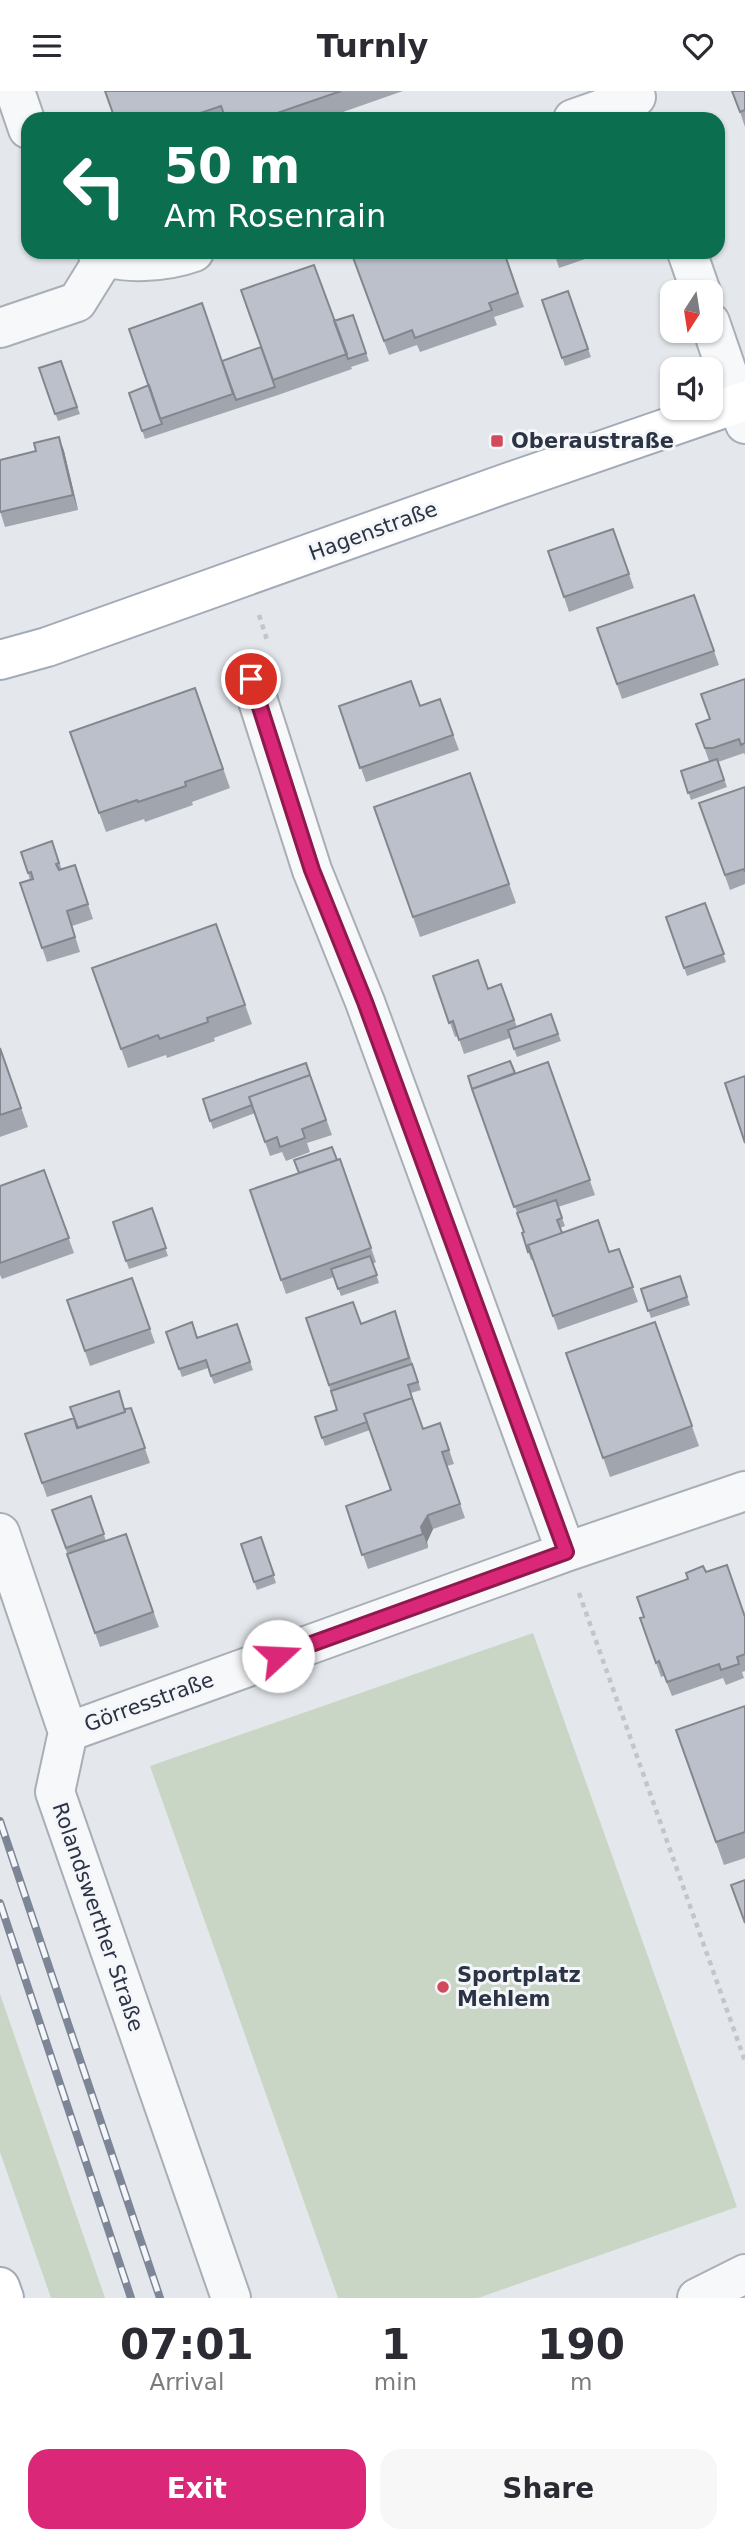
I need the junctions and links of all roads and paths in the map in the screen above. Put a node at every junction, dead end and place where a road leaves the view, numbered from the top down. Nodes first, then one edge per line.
1 (16, 91) edge
2 (638, 102) edge
3 (23, 112) edge
4 (600, 112) edge
5 (98, 259) edge
6 (129, 259) edge
7 (160, 259) edge
8 (689, 259) edge
9 (697, 280) edge
10 (0, 328) edge
11 (718, 343) edge
12 (743, 409) edge
13 (0, 660) edge
14 (251, 679) dead end
15 (745, 1491) edge
16 (0, 1533) edge
17 (566, 1552) junction
18 (68, 1732) junction
19 (745, 2060) edge
20 (745, 2274) edge
21 (0, 2287) edge
22 (4, 2298) edge
23 (231, 2298) edge
24 (697, 2298) edge

1 - 3 street
2 - 4 street
5 - 10 street
6 - 7 street
8 - 9 street
11 - 12 street
12 - 13 main road, Hagenstraße
14 - 17 street
15 - 17 street, Görresstraße
16 - 18 street
17 - 18 street, Görresstraße
17 - 19 path
18 - 23 street, Rolandswerther Straße
20 - 24 street
21 - 22 main road

